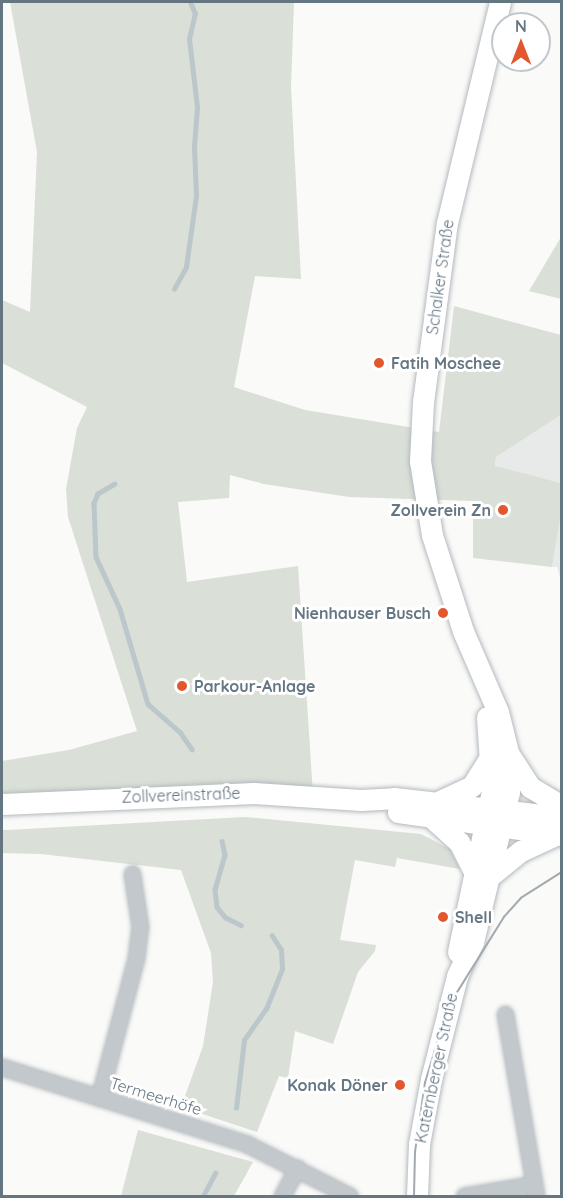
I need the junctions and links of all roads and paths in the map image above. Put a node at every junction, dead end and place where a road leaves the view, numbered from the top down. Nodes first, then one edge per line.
1 (500, 2) edge
2 (500, 752) junction
3 (2, 804) edge
4 (561, 806) edge
5 (434, 809) junction
6 (496, 817) junction
7 (560, 829) edge
8 (482, 873) junction
9 (132, 874) dead end
10 (506, 1014) dead end
11 (2, 1067) edge
12 (99, 1098) junction
13 (297, 1168) junction
14 (535, 1190) edge
15 (282, 1197) edge
16 (350, 1197) edge
17 (417, 1197) edge
18 (464, 1197) edge

1 - 2 main road, Schalker Straße
2 - 4 main road
2 - 5 main road
2 - 6 main road, Schalker Straße
3 - 5 main road, Zollvereinstraße
5 - 6 main road, Zollvereinstraße
5 - 8 main road
6 - 7 main road
6 - 8 main road, Katernberger Straße
7 - 8 main road
8 - 17 main road, Katernberger Straße
9 - 12 street
10 - 14 street
11 - 12 street, Termeerhöfe
12 - 13 street, Termeerhöfe
13 - 15 street
13 - 16 street, Termeerhöfe
14 - 18 street

